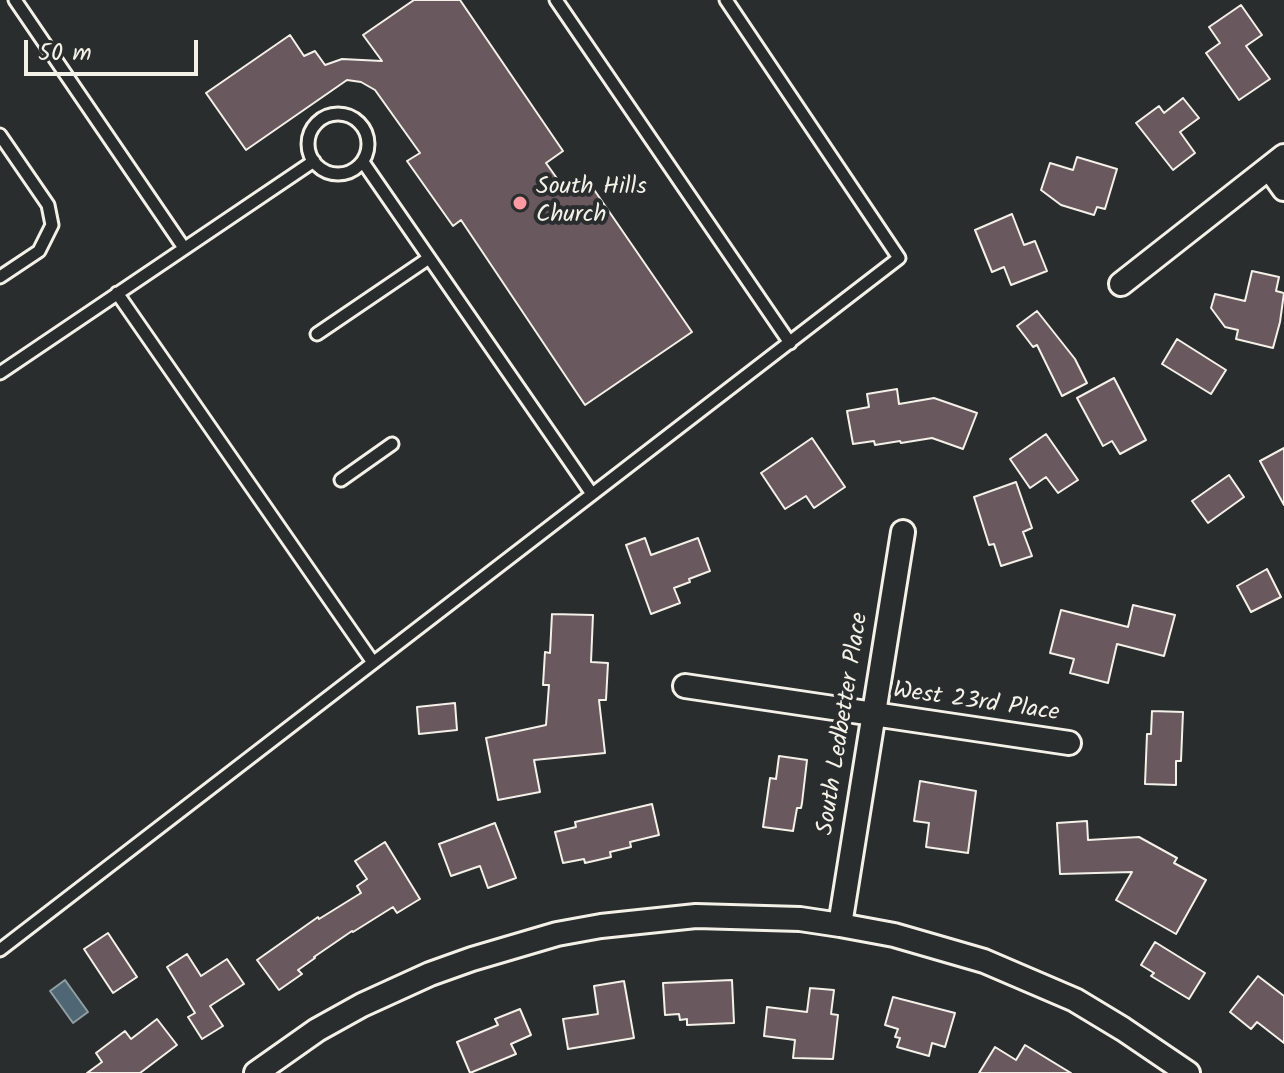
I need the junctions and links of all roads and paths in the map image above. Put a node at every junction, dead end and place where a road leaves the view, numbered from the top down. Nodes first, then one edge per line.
1 (15, 0) edge
2 (556, 0) edge
3 (726, 0) edge
4 (0, 135) edge
5 (314, 161) junction
6 (363, 162) junction
7 (1276, 162) edge
8 (1284, 189) edge
9 (184, 248) junction
10 (429, 258) junction
11 (0, 277) edge
12 (1121, 284) dead end
13 (117, 293) junction
14 (317, 334) dead end
15 (790, 343) junction
16 (0, 373) edge
17 (392, 444) dead end
18 (341, 480) dead end
19 (592, 494) junction
20 (903, 532) dead end
21 (372, 661) junction
22 (685, 686) dead end
23 (872, 715) junction
24 (1069, 743) dead end
25 (840, 925) junction
26 (0, 950) edge
27 (256, 1073) edge
28 (1188, 1073) edge

1 - 9 lane
2 - 15 lane
3 - 15 lane
4 - 11 lane
5 - 6 lane
5 - 6 lane
5 - 9 lane
6 - 10 lane
7 - 8 street
7 - 12 street
9 - 13 lane
10 - 14 lane
10 - 19 lane
13 - 16 lane
13 - 21 lane
15 - 19 lane
17 - 18 lane
19 - 21 lane
20 - 23 street, South Ledbetter Place
21 - 26 lane
22 - 23 street, West 23rd Place
23 - 24 street, West 23rd Place
23 - 25 street, South Ledbetter Place
25 - 27 street
25 - 28 street

